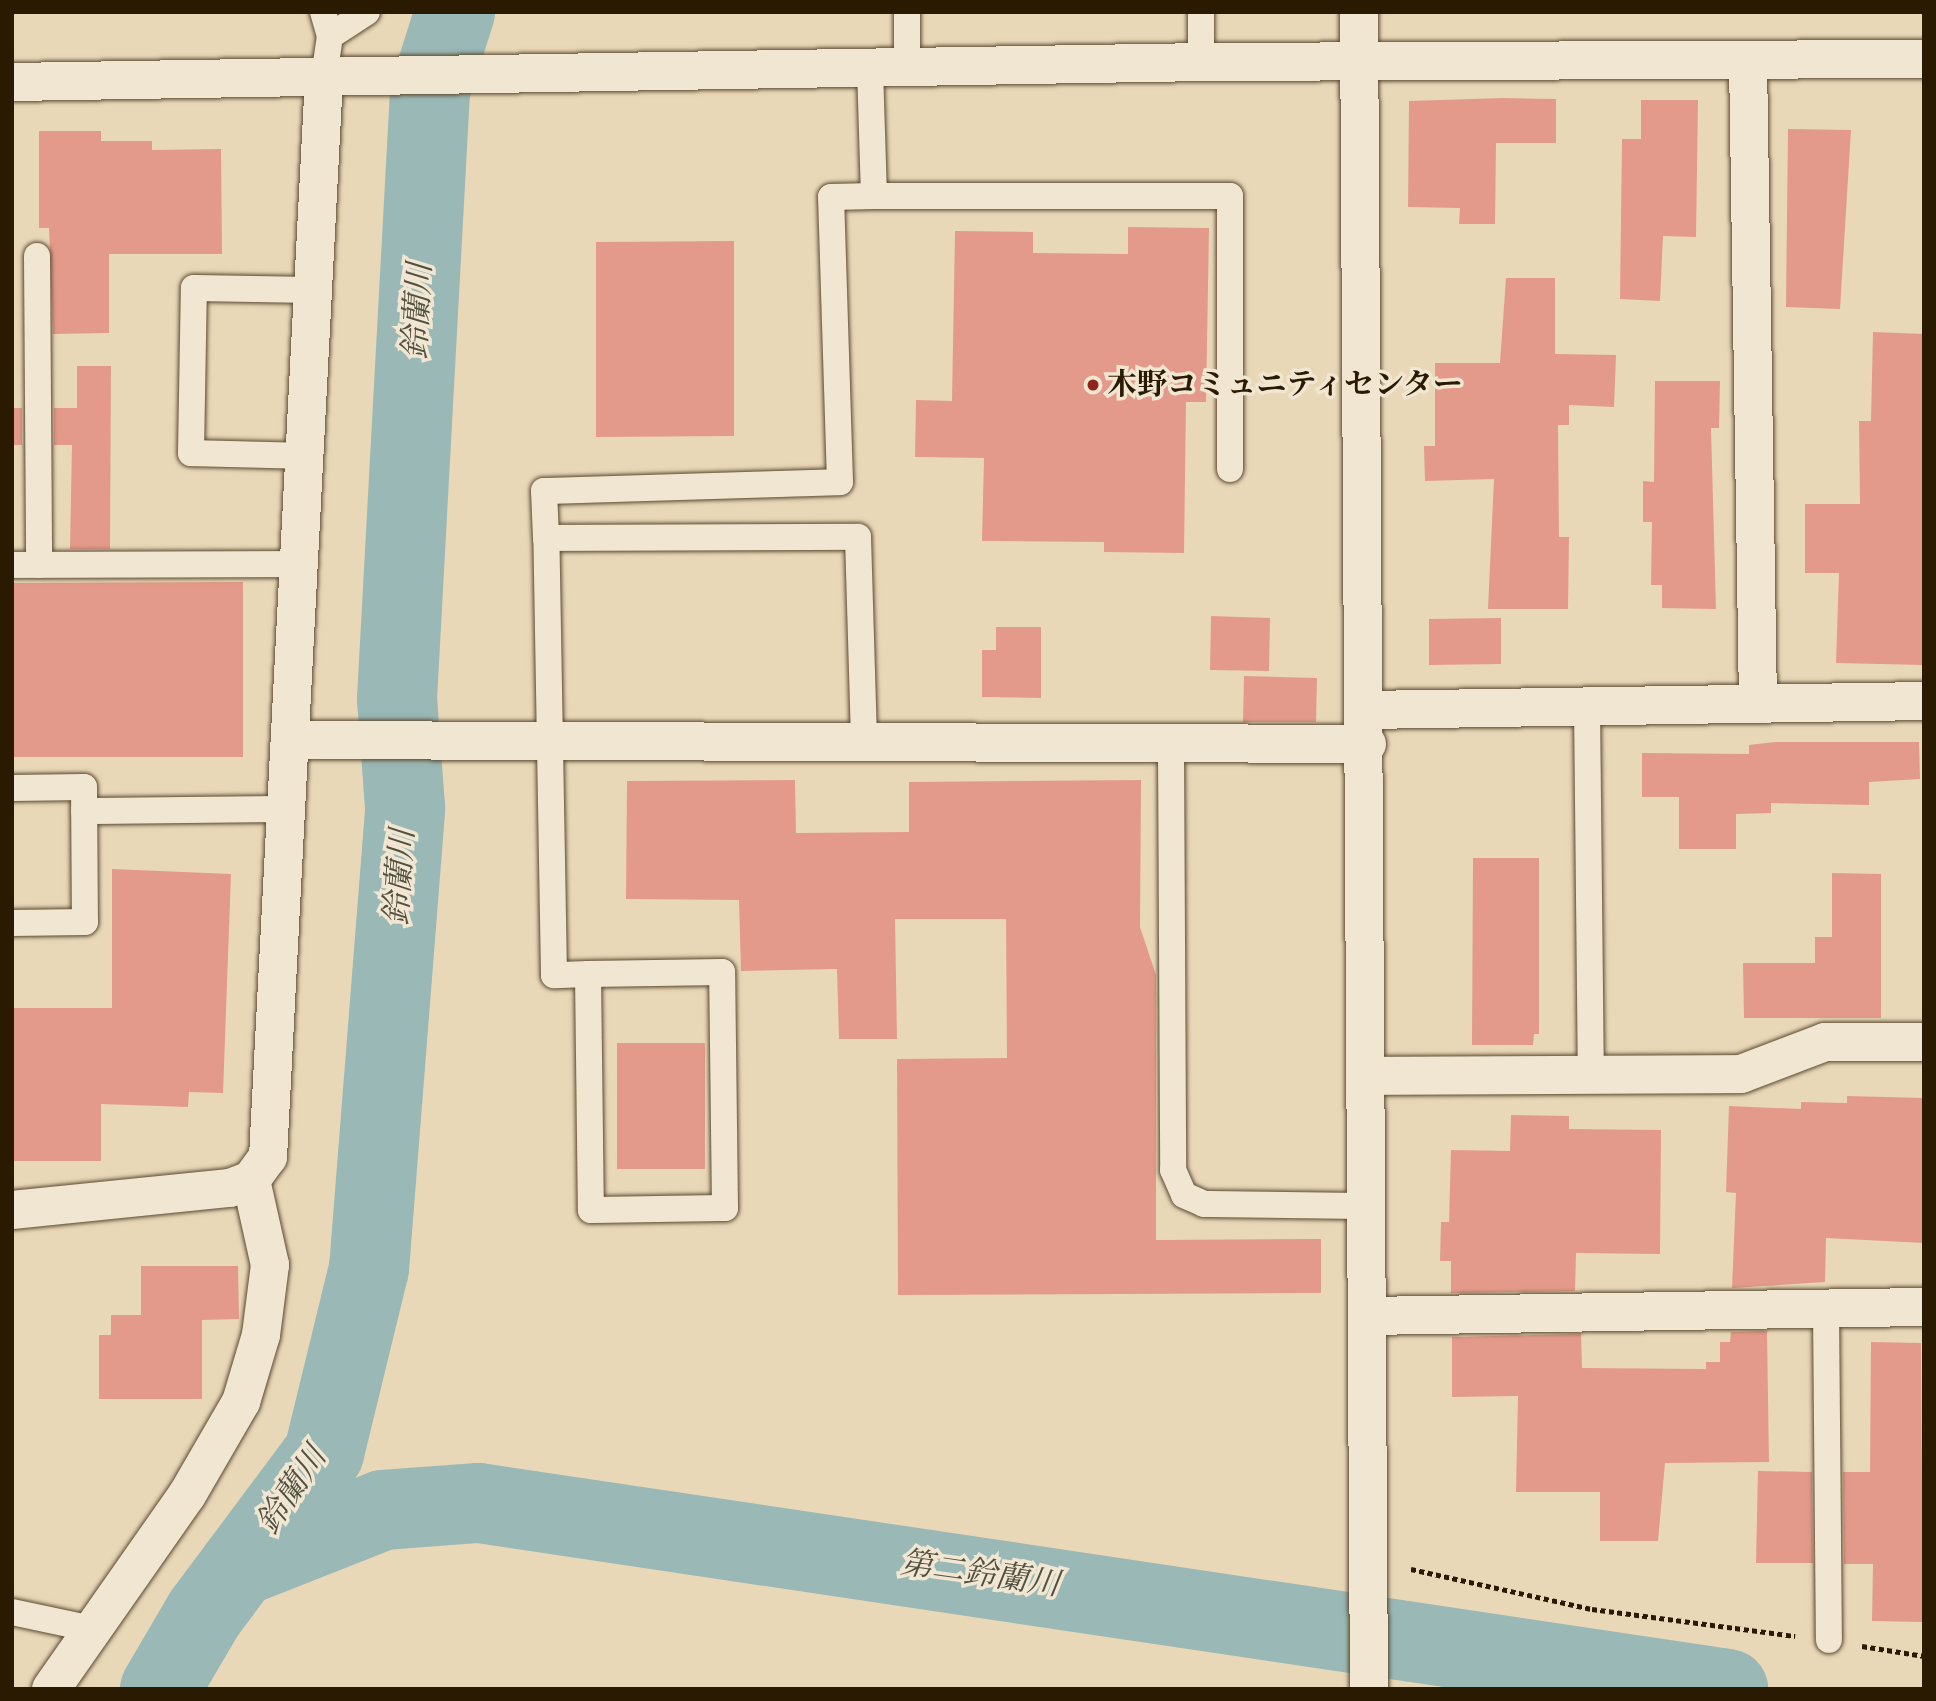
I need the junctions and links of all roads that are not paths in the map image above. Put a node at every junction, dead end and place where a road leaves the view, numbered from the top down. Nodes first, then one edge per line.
1 (367, 12) edge
2 (907, 12) edge
3 (1201, 12) edge
4 (1359, 12) edge
5 (327, 24) edge
6 (1924, 59) edge
7 (1361, 60) junction
8 (1748, 60) junction
9 (1201, 62) junction
10 (889, 66) junction
11 (324, 76) junction
12 (12, 82) edge
13 (874, 196) junction
14 (37, 256) dead end
15 (314, 290) junction
16 (306, 456) junction
17 (1230, 469) dead end
18 (546, 538) junction
19 (301, 564) junction
20 (12, 565) edge
21 (39, 565) junction
22 (1758, 701) junction
23 (1924, 701) edge
24 (1587, 705) junction
25 (1367, 727) junction
26 (293, 740) junction
27 (550, 743) junction
28 (864, 745) junction
29 (1171, 747) junction
30 (12, 788) edge
31 (288, 809) junction
32 (84, 811) junction
33 (12, 923) edge
34 (588, 974) junction
35 (1924, 1042) edge
36 (1591, 1075) junction
37 (1366, 1076) junction
38 (251, 1180) junction
39 (1367, 1206) junction
40 (12, 1210) edge
41 (1924, 1307) edge
42 (1826, 1308) junction
43 (1367, 1316) junction
44 (12, 1612) edge
45 (92, 1629) junction
46 (1829, 1640) road end
47 (1369, 1687) edge
48 (51, 1689) edge

1 - 5 lane
2 - 10 lane
3 - 9 lane
4 - 7 street
5 - 11 lane
6 - 8 street
7 - 8 street
7 - 9 street
7 - 25 street
8 - 22 street
9 - 10 street
10 - 11 street
10 - 13 lane
11 - 12 street
11 - 15 street
13 - 17 lane
13 - 18 lane
14 - 21 lane
15 - 16 street
15 - 16 lane
16 - 19 street
18 - 27 lane
18 - 28 lane
19 - 21 lane
19 - 26 street
20 - 21 lane
22 - 23 street
22 - 24 street
24 - 25 street
24 - 36 lane
25 - 29 street
25 - 37 street
26 - 27 street
26 - 31 street
27 - 28 street
27 - 34 lane
28 - 29 street
29 - 39 lane
30 - 32 lane
31 - 32 lane
31 - 38 street
32 - 33 lane
34 - 34 lane
35 - 36 street
36 - 37 street
37 - 39 street
38 - 40 street
38 - 45 street
39 - 43 street
41 - 42 street
42 - 43 street
42 - 46 lane
43 - 47 street
44 - 45 lane
45 - 48 street

